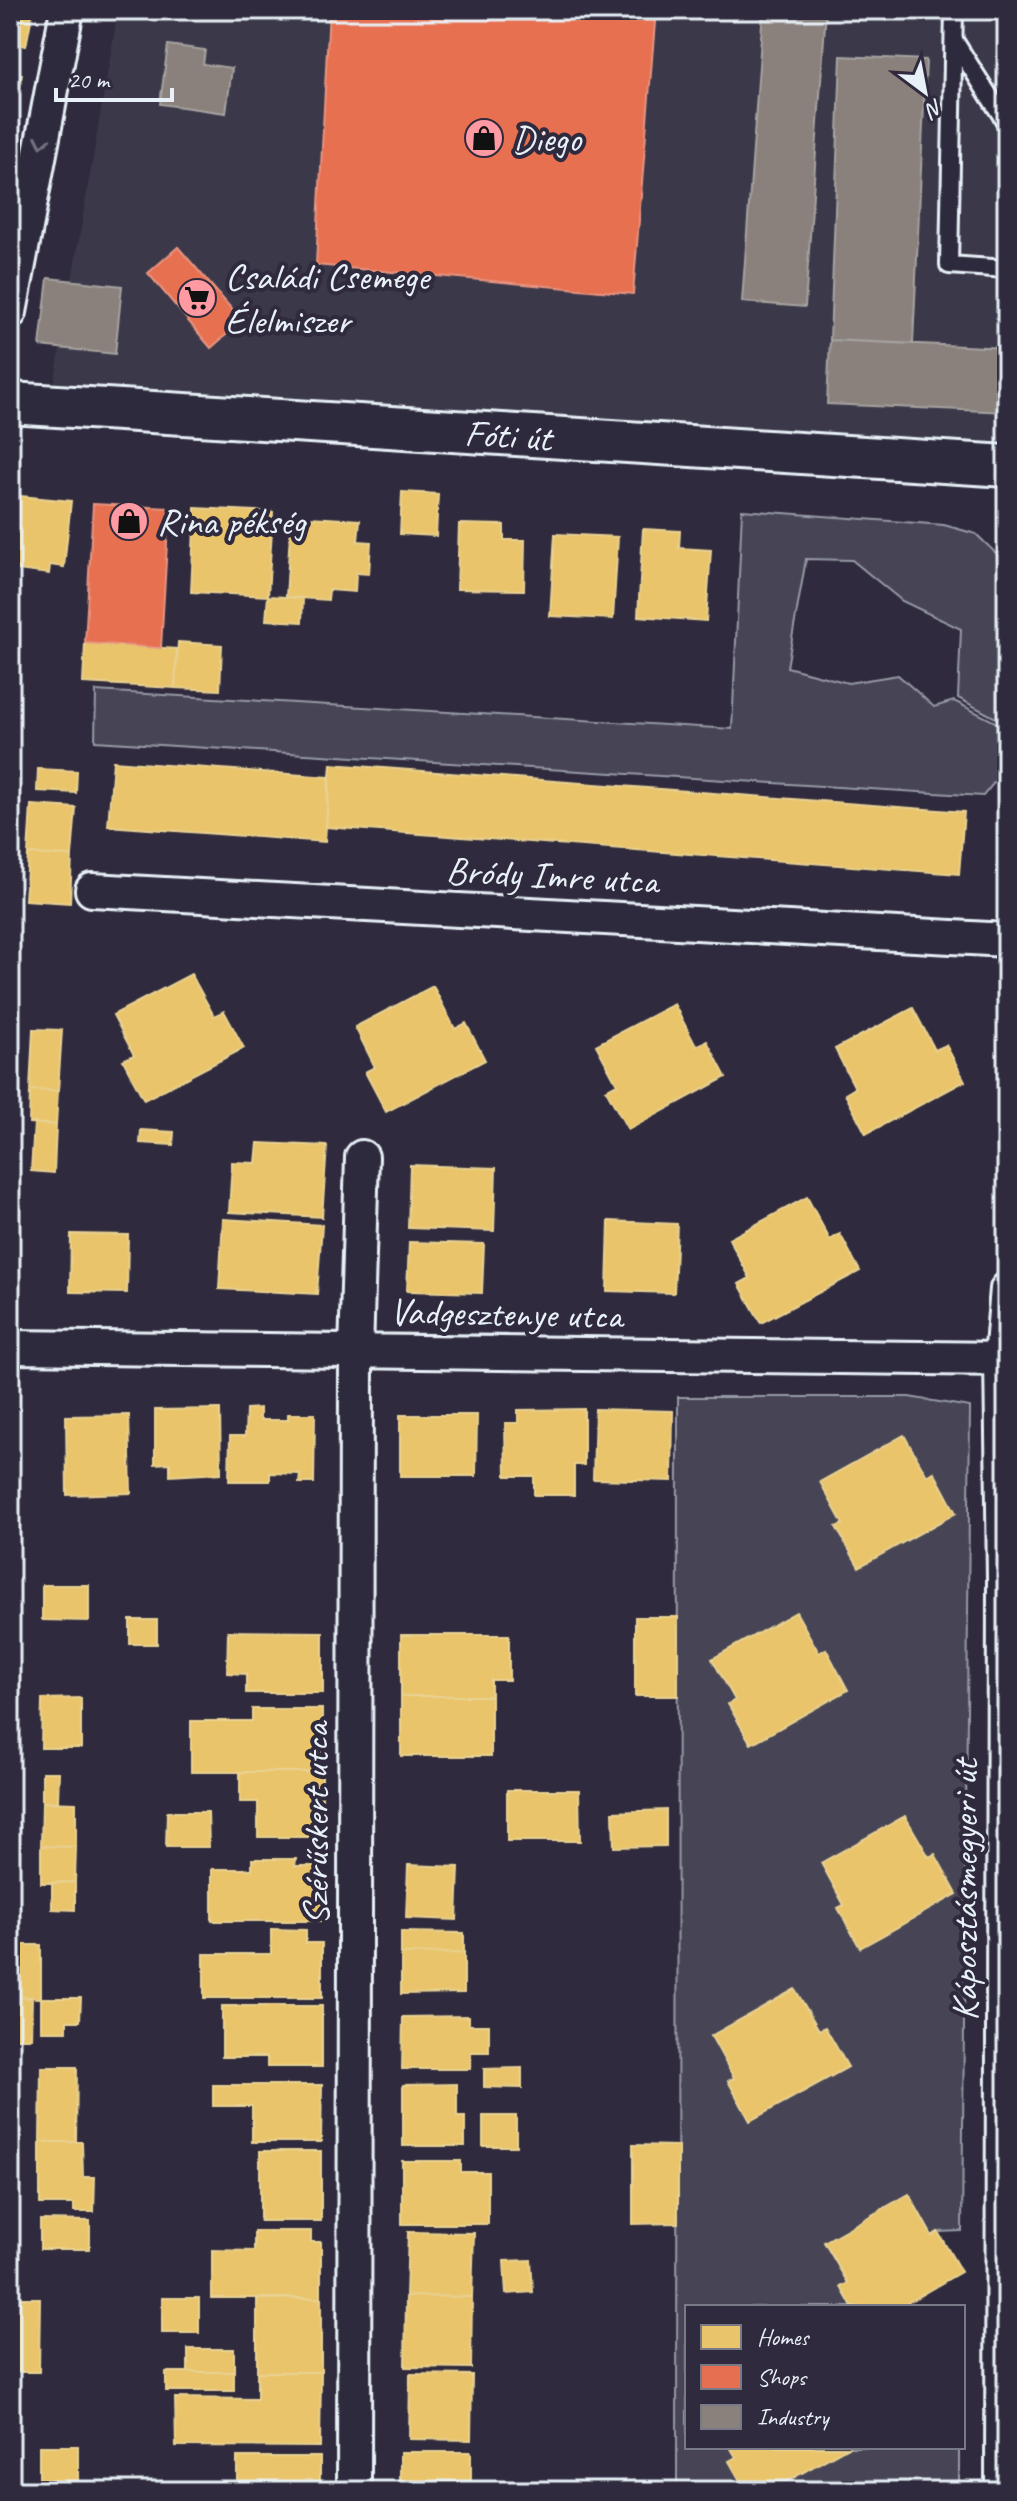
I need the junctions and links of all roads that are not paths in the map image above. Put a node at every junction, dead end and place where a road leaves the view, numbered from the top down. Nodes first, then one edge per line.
1 (67, 10) edge
2 (954, 10) edge
3 (954, 40) junction
4 (1007, 124) edge
5 (1007, 269) edge
6 (10, 312) edge
7 (10, 403) edge
8 (1007, 466) edge
9 (92, 890) dead end
10 (1007, 940) edge
11 (362, 1157) dead end
12 (1007, 1289) edge
13 (10, 1347) edge
14 (356, 1352) junction
15 (1004, 1358) edge
16 (1005, 1922) edge
17 (1005, 2458) edge
18 (354, 2491) edge
19 (1002, 2491) edge

1 -> 6 street
2 - 3 lane
3 - 4 lane
3 - 5 lane
7 - 8 street, Fóti út
9 - 10 street, Bródy Imre utca
11 - 14 street, Szérűskert utca
12 - 15 street, Káposztásmegyeri út
13 - 14 street, Vadgesztenye utca
14 - 15 street, Vadgesztenye utca
14 - 18 street, Szérűskert utca
15 - 16 street, Káposztásmegyeri út
16 - 17 street, Káposztásmegyeri út
17 - 19 street, Káposztásmegyeri út

